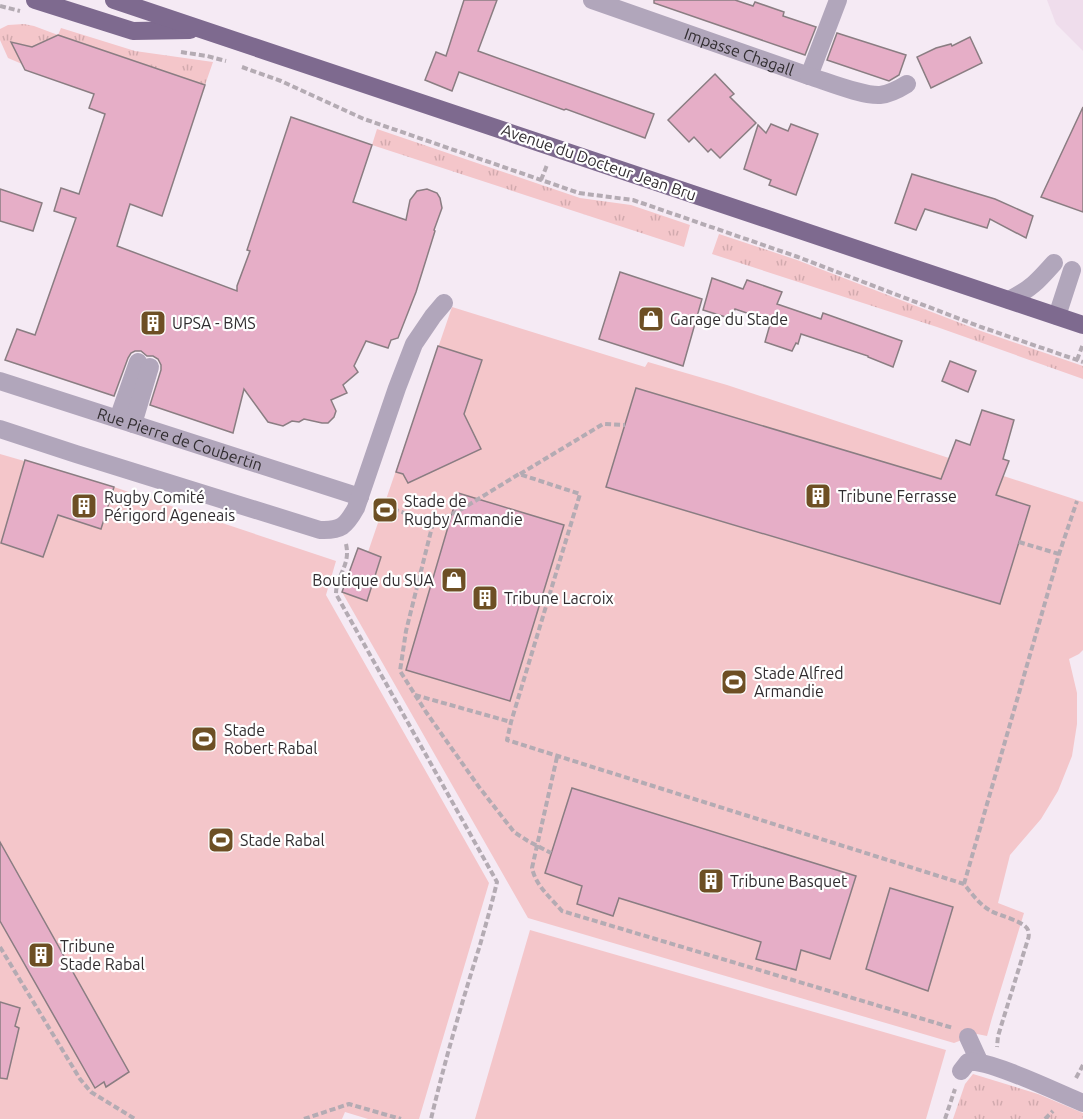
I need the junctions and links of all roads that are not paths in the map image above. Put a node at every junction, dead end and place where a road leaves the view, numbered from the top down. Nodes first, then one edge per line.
1 (114, 0) edge
2 (592, 0) edge
3 (838, 0) edge
4 (31, 6) edge
5 (204, 30) junction
6 (810, 76) junction
7 (907, 84) dead end
8 (1054, 263) dead end
9 (1072, 270) dead end
10 (1009, 300) junction
11 (444, 303) dead end
12 (1057, 316) junction
13 (1083, 325) edge
14 (144, 364) dead end
15 (0, 381) edge
16 (125, 421) junction
17 (0, 429) edge
18 (360, 497) junction
19 (968, 1037) road end
20 (979, 1061) junction
21 (960, 1071) road end
22 (1083, 1103) edge

1 - 5 main road, Avenue du Docteur Jean Bru
2 - 6 lane, Impasse Chagall
3 - 6 lane, Impasse Chagall
4 - 5 main road
5 - 10 main road, Avenue du Docteur Jean Bru
6 - 7 lane
8 - 10 lane
9 - 12 lane
10 - 12 main road, Avenue du Docteur Jean Bru
11 - 18 lane
12 - 13 main road, Avenue du Docteur Jean Bru
14 - 16 lane
15 - 16 lane, Rue Pierre de Coubertin
16 - 18 lane, Rue Pierre de Coubertin
17 - 18 lane
19 - 20 lane
20 - 21 lane
20 - 22 lane

